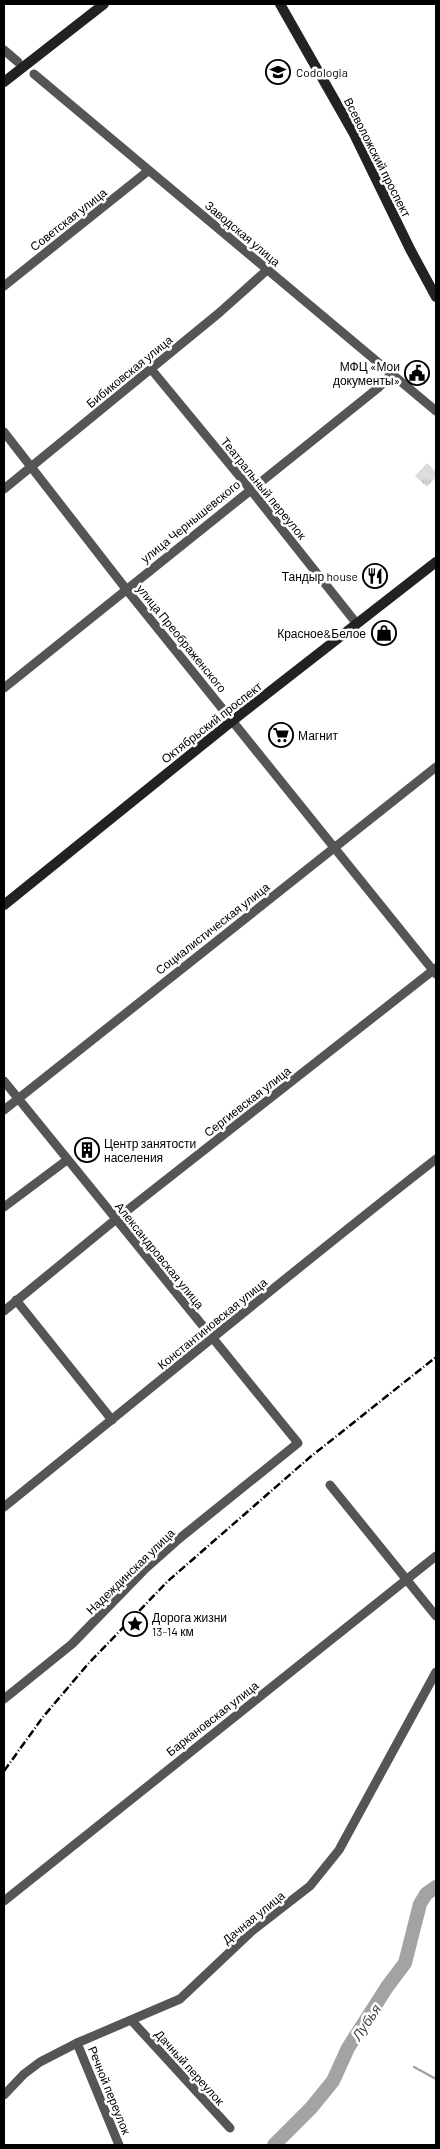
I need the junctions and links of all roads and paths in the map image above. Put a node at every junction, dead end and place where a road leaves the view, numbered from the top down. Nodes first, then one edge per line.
1 (104, 4) edge
2 (280, 4) edge
3 (4, 50) edge
4 (18, 62) dead end
5 (34, 74) dead end
6 (4, 82) edge
7 (148, 171) junction
8 (267, 270) junction
9 (4, 286) edge
10 (436, 297) edge
11 (151, 369) junction
12 (392, 374) junction
13 (436, 411) edge
14 (4, 432) edge
15 (31, 467) junction
16 (4, 489) edge
17 (250, 489) junction
18 (436, 562) edge
19 (126, 589) junction
20 (357, 624) junction
21 (4, 688) edge
22 (232, 721) junction
23 (436, 767) edge
24 (336, 848) junction
25 (4, 904) edge
26 (435, 971) edge
27 (4, 1081) edge
28 (18, 1099) junction
29 (4, 1110) edge
30 (436, 1159) edge
31 (67, 1160) junction
32 (4, 1207) edge
33 (115, 1220) junction
34 (16, 1300) junction
35 (4, 1311) edge
36 (212, 1340) junction
37 (112, 1420) junction
38 (298, 1443) joint
39 (330, 1485) dead end
40 (4, 1507) edge
41 (436, 1556) edge
42 (406, 1580) junction
43 (436, 1616) edge
44 (436, 1672) edge
45 (4, 1699) edge
46 (4, 1901) edge
47 (132, 2021) junction
48 (78, 2043) junction
49 (4, 2095) edge
50 (230, 2128) dead end
51 (119, 2145) edge

1 - 6 street
2 - 10 street, Всеволожский проспект
3 - 4 street
5 - 7 street, Заводская улица
7 - 8 street, Заводская улица
7 - 9 street, Советская улица
8 - 11 street, Бибиковская улица
8 - 12 street, Заводская улица
11 - 15 street, Бибиковская улица
11 - 17 street, Театральный переулок
12 - 13 street, Заводская улица
12 - 17 street, улица Чернышевского
14 - 15 street, улица Преображенского
15 - 16 street, Бибиковская улица
15 - 19 street, улица Преображенского
17 - 19 street, улица Чернышевского
17 - 20 street, Театральный переулок
18 - 20 street, Октябрьский проспект
19 - 21 street, улица Чернышевского
19 - 22 street, улица Преображенского
20 - 22 street, Октябрьский проспект
22 - 24 street, улица Преображенского
22 - 25 street, Октябрьский проспект
23 - 24 street, Социалистическая улица
24 - 26 street, улица Преображенского
24 - 28 street, Социалистическая улица
26 - 33 street, Сергиевская улица
27 - 28 street, Александровская улица
28 - 29 street, Социалистическая улица
28 - 31 street, Александровская улица
30 - 36 street, Константиновская улица
31 - 32 street
31 - 33 street, Александровская улица
33 - 34 street, Сергиевская улица
33 - 36 street, Александровская улица
34 - 35 street, Сергиевская улица
34 - 37 street
36 - 37 street, Константиновская улица
36 - 38 street, Александровская улица
37 - 40 street, Константиновская улица
38 - 45 street, Надеждинская улица
39 - 42 street
41 - 42 street, Баркановская улица
42 - 43 street
42 - 46 street, Баркановская улица
44 - 47 street, Дачная улица
47 - 48 street, Дачная улица
47 - 50 street, Дачный переулок
48 - 49 street, Дачная улица
48 - 51 street, Речной переулок

